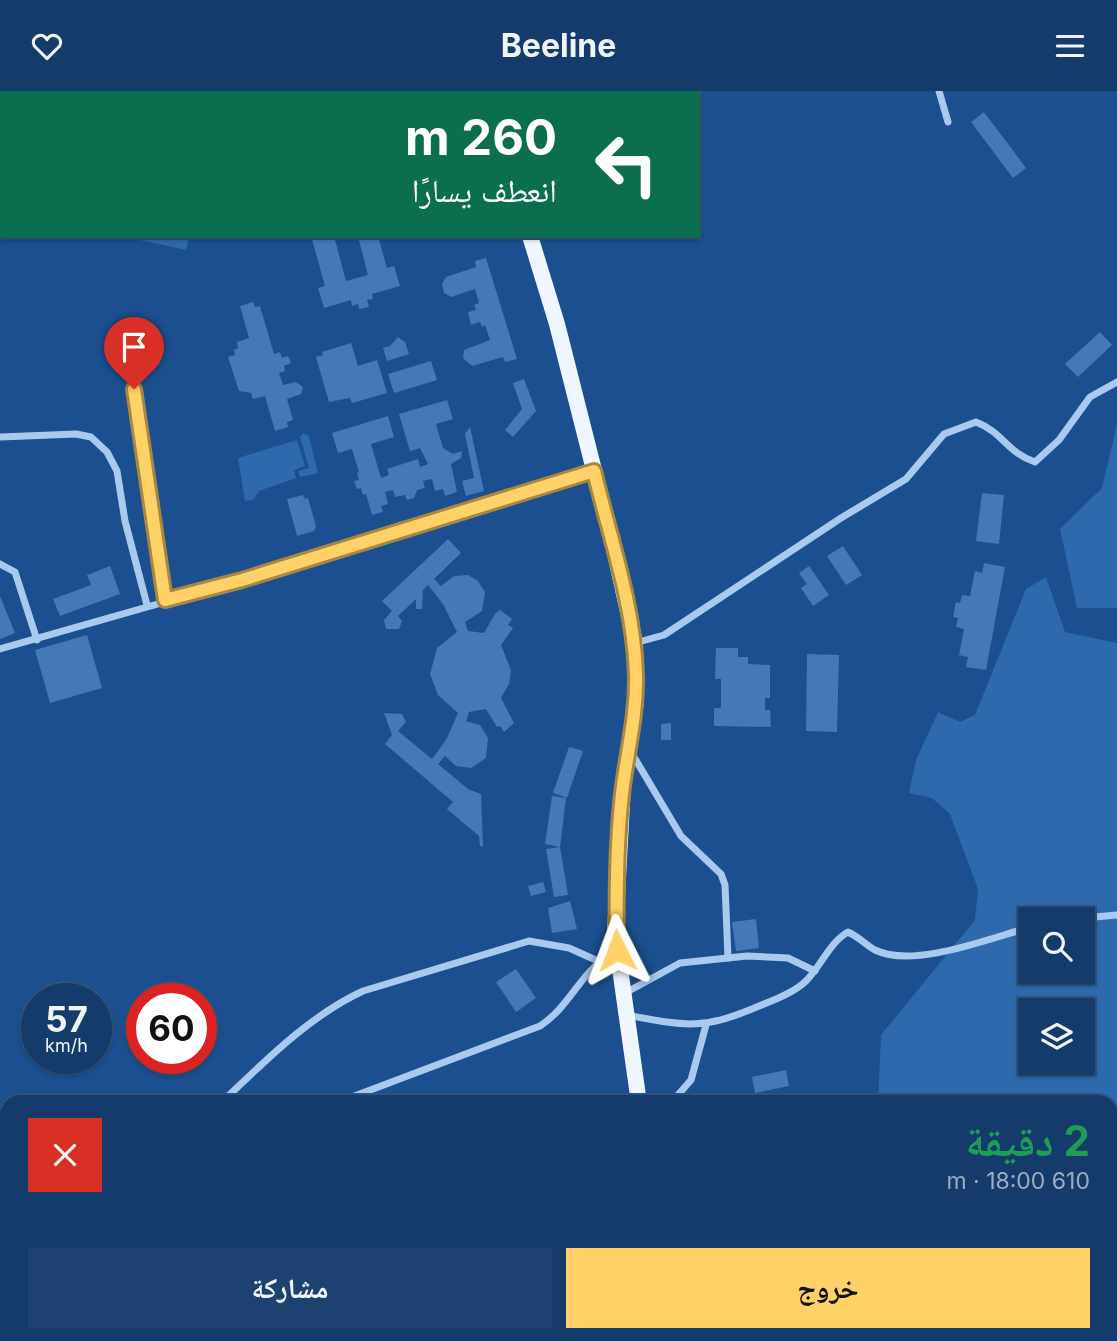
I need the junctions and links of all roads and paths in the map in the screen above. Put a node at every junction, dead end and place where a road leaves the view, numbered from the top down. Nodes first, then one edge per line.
1 (939, 91) edge
2 (948, 122) dead end
3 (531, 238) edge
4 (1117, 381) edge
5 (134, 389) dead end
6 (0, 437) edge
7 (594, 471) junction
8 (0, 564) edge
9 (165, 600) junction
10 (147, 605) junction
11 (37, 640) junction
12 (635, 643) junction
13 (0, 649) edge
14 (629, 749) junction
15 (1117, 915) edge
16 (1095, 917) edge
17 (1018, 930) edge
18 (617, 950) junction
19 (728, 958) junction
20 (598, 961) junction
21 (815, 971) junction
22 (624, 993) junction
23 (626, 1015) junction
24 (706, 1025) junction
25 (229, 1095) edge
26 (357, 1095) edge
27 (638, 1095) edge
28 (678, 1095) edge

1 - 2 street
3 - 7 main road
4 - 12 street
5 - 9 street
6 - 10 street
7 - 9 street
7 - 12 main road
8 - 11 street
9 - 10 street
10 - 11 street
11 - 13 street
12 - 14 main road
14 - 18 main road
14 - 19 street
15 - 16 street
17 - 21 street
18 - 20 street
18 - 22 main road
19 - 21 street
19 - 22 street
20 - 25 street
20 - 26 street
21 - 24 street
22 - 23 main road
23 - 24 street
23 - 27 main road
24 - 28 street

